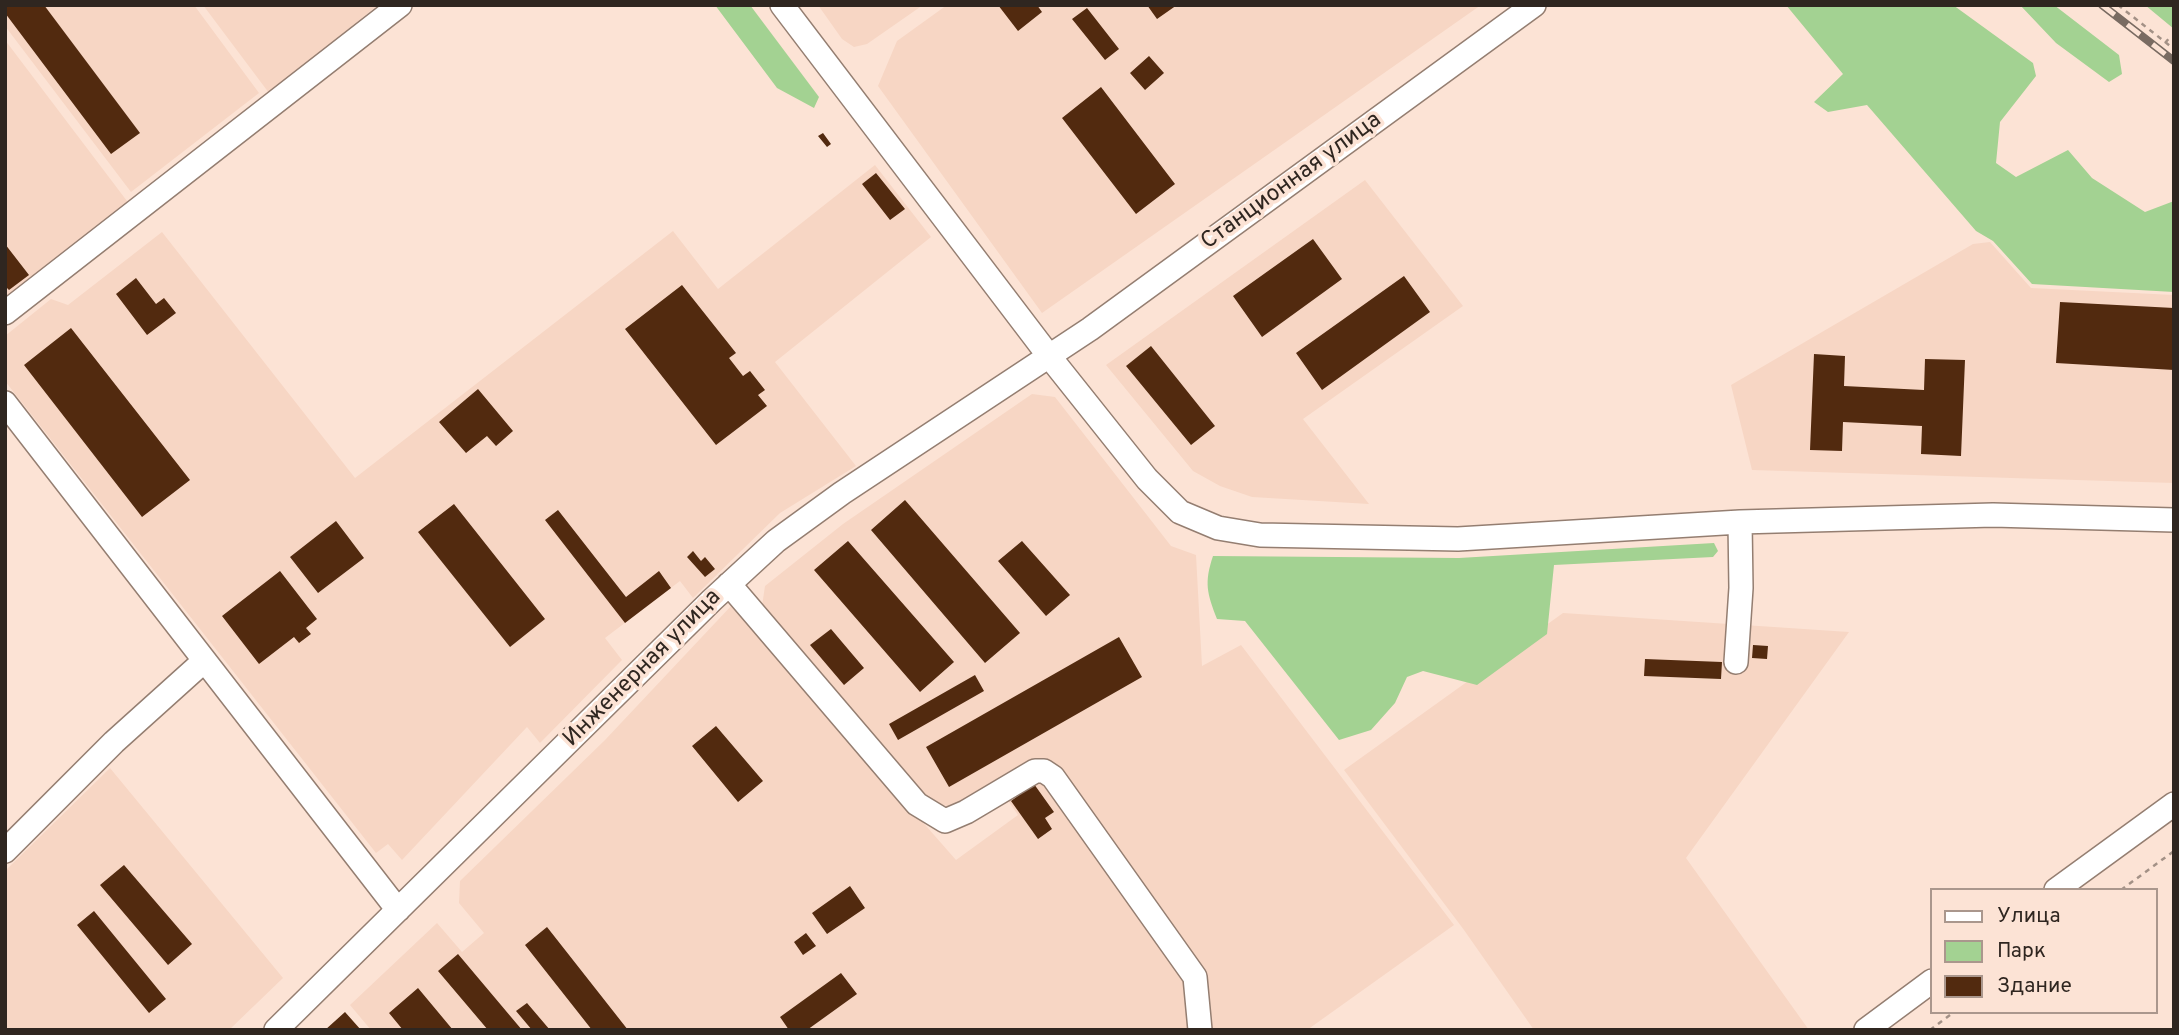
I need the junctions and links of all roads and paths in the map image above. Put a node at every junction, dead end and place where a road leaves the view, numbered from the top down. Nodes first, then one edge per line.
1 (400, 5) edge
2 (782, 5) edge
3 (1534, 5) edge
4 (2118, 5) edge
5 (2171, 36) dead end
6 (2165, 43) junction
7 (2174, 50) edge
8 (5, 313) edge
9 (1049, 356) junction
10 (5, 403) edge
11 (2174, 520) edge
12 (1741, 522) junction
13 (729, 584) junction
14 (204, 661) junction
15 (1737, 662) dead end
16 (2174, 804) edge
17 (5, 851) edge
18 (2174, 851) edge
19 (2059, 888) edge
20 (2124, 888) edge
21 (398, 910) junction
22 (1930, 982) edge
23 (1951, 1014) edge
24 (276, 1030) edge
25 (1200, 1030) edge
26 (1866, 1030) edge
27 (1930, 1030) edge

1 - 8 street
2 - 9 street
3 - 9 street, Станционная улица
4 - 6 path
5 - 6 path
6 - 7 path
9 - 12 street
9 - 13 street, Инженерная улица
10 - 14 street
11 - 12 street
12 - 15 street
13 - 21 street, Инженерная улица
13 - 25 street
14 - 17 street
14 - 21 street
16 - 19 street
18 - 20 path
21 - 24 street, Инженерная улица
22 - 26 street
23 - 27 path

